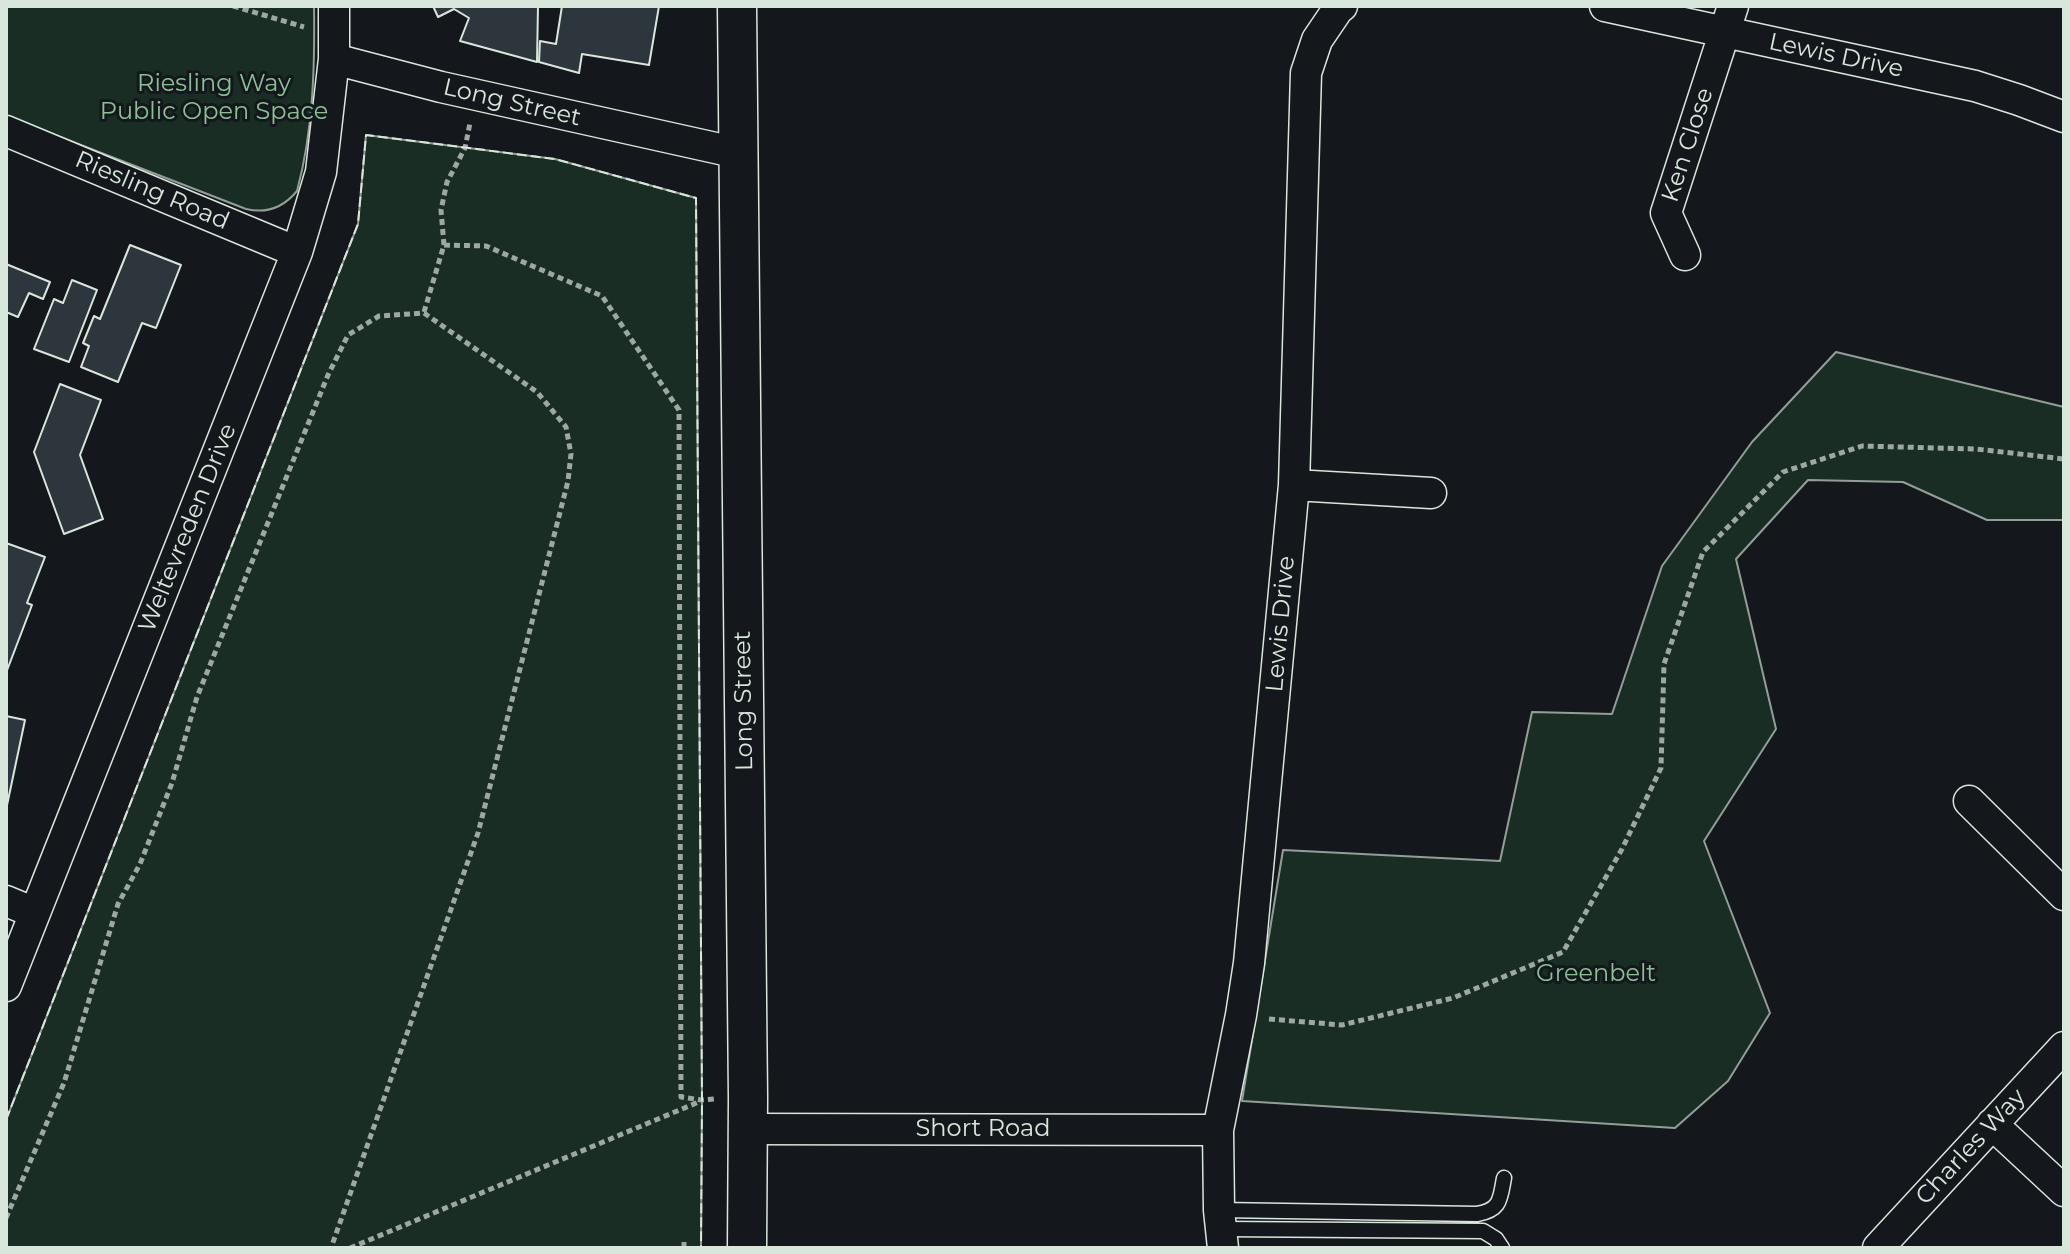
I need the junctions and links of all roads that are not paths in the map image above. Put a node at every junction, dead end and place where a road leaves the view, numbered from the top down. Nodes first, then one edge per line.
1 (334, 6) edge
2 (737, 6) edge
3 (1342, 6) edge
4 (1605, 6) edge
5 (1728, 19) edge
6 (335, 48) junction
7 (2064, 117) edge
8 (6, 131) edge
9 (738, 153) junction
10 (297, 252) junction
11 (1685, 255) dead end
12 (1294, 485) junction
13 (1431, 493) dead end
14 (1969, 801) dead end
15 (2064, 895) edge
16 (6, 901) edge
17 (35, 913) junction
18 (6, 986) edge
19 (2064, 1047) edge
20 (1992, 1124) junction
21 (748, 1129) junction
22 (1218, 1130) junction
23 (1504, 1178) dead end
24 (2064, 1191) edge
25 (1221, 1229) edge
26 (747, 1248) edge
27 (1502, 1248) edge
28 (1878, 1248) edge

1 - 6 street, Weltevreden Drive
2 - 9 street, Long Street
3 - 12 street, Lewis Drive
4 - 5 street, Lewis Drive
5 - 7 street, Lewis Drive
5 - 11 street, Ken Close
6 - 9 street, Long Street
6 - 10 street, Weltevreden Drive
8 - 10 street, Riesling Road
9 - 21 street, Long Street
10 - 17 street, Weltevreden Drive
12 - 13 street
12 - 22 street, Lewis Drive
14 - 15 street
16 - 17 street
17 - 18 street, Weltevreden Drive
19 - 20 street, Charles Way
20 - 24 street
20 - 28 street, Charles Way
21 - 22 street, Short Road
21 - 26 street, Long Street
22 - 25 street, Lewis Drive
23 - 25 lane
25 - 27 lane

